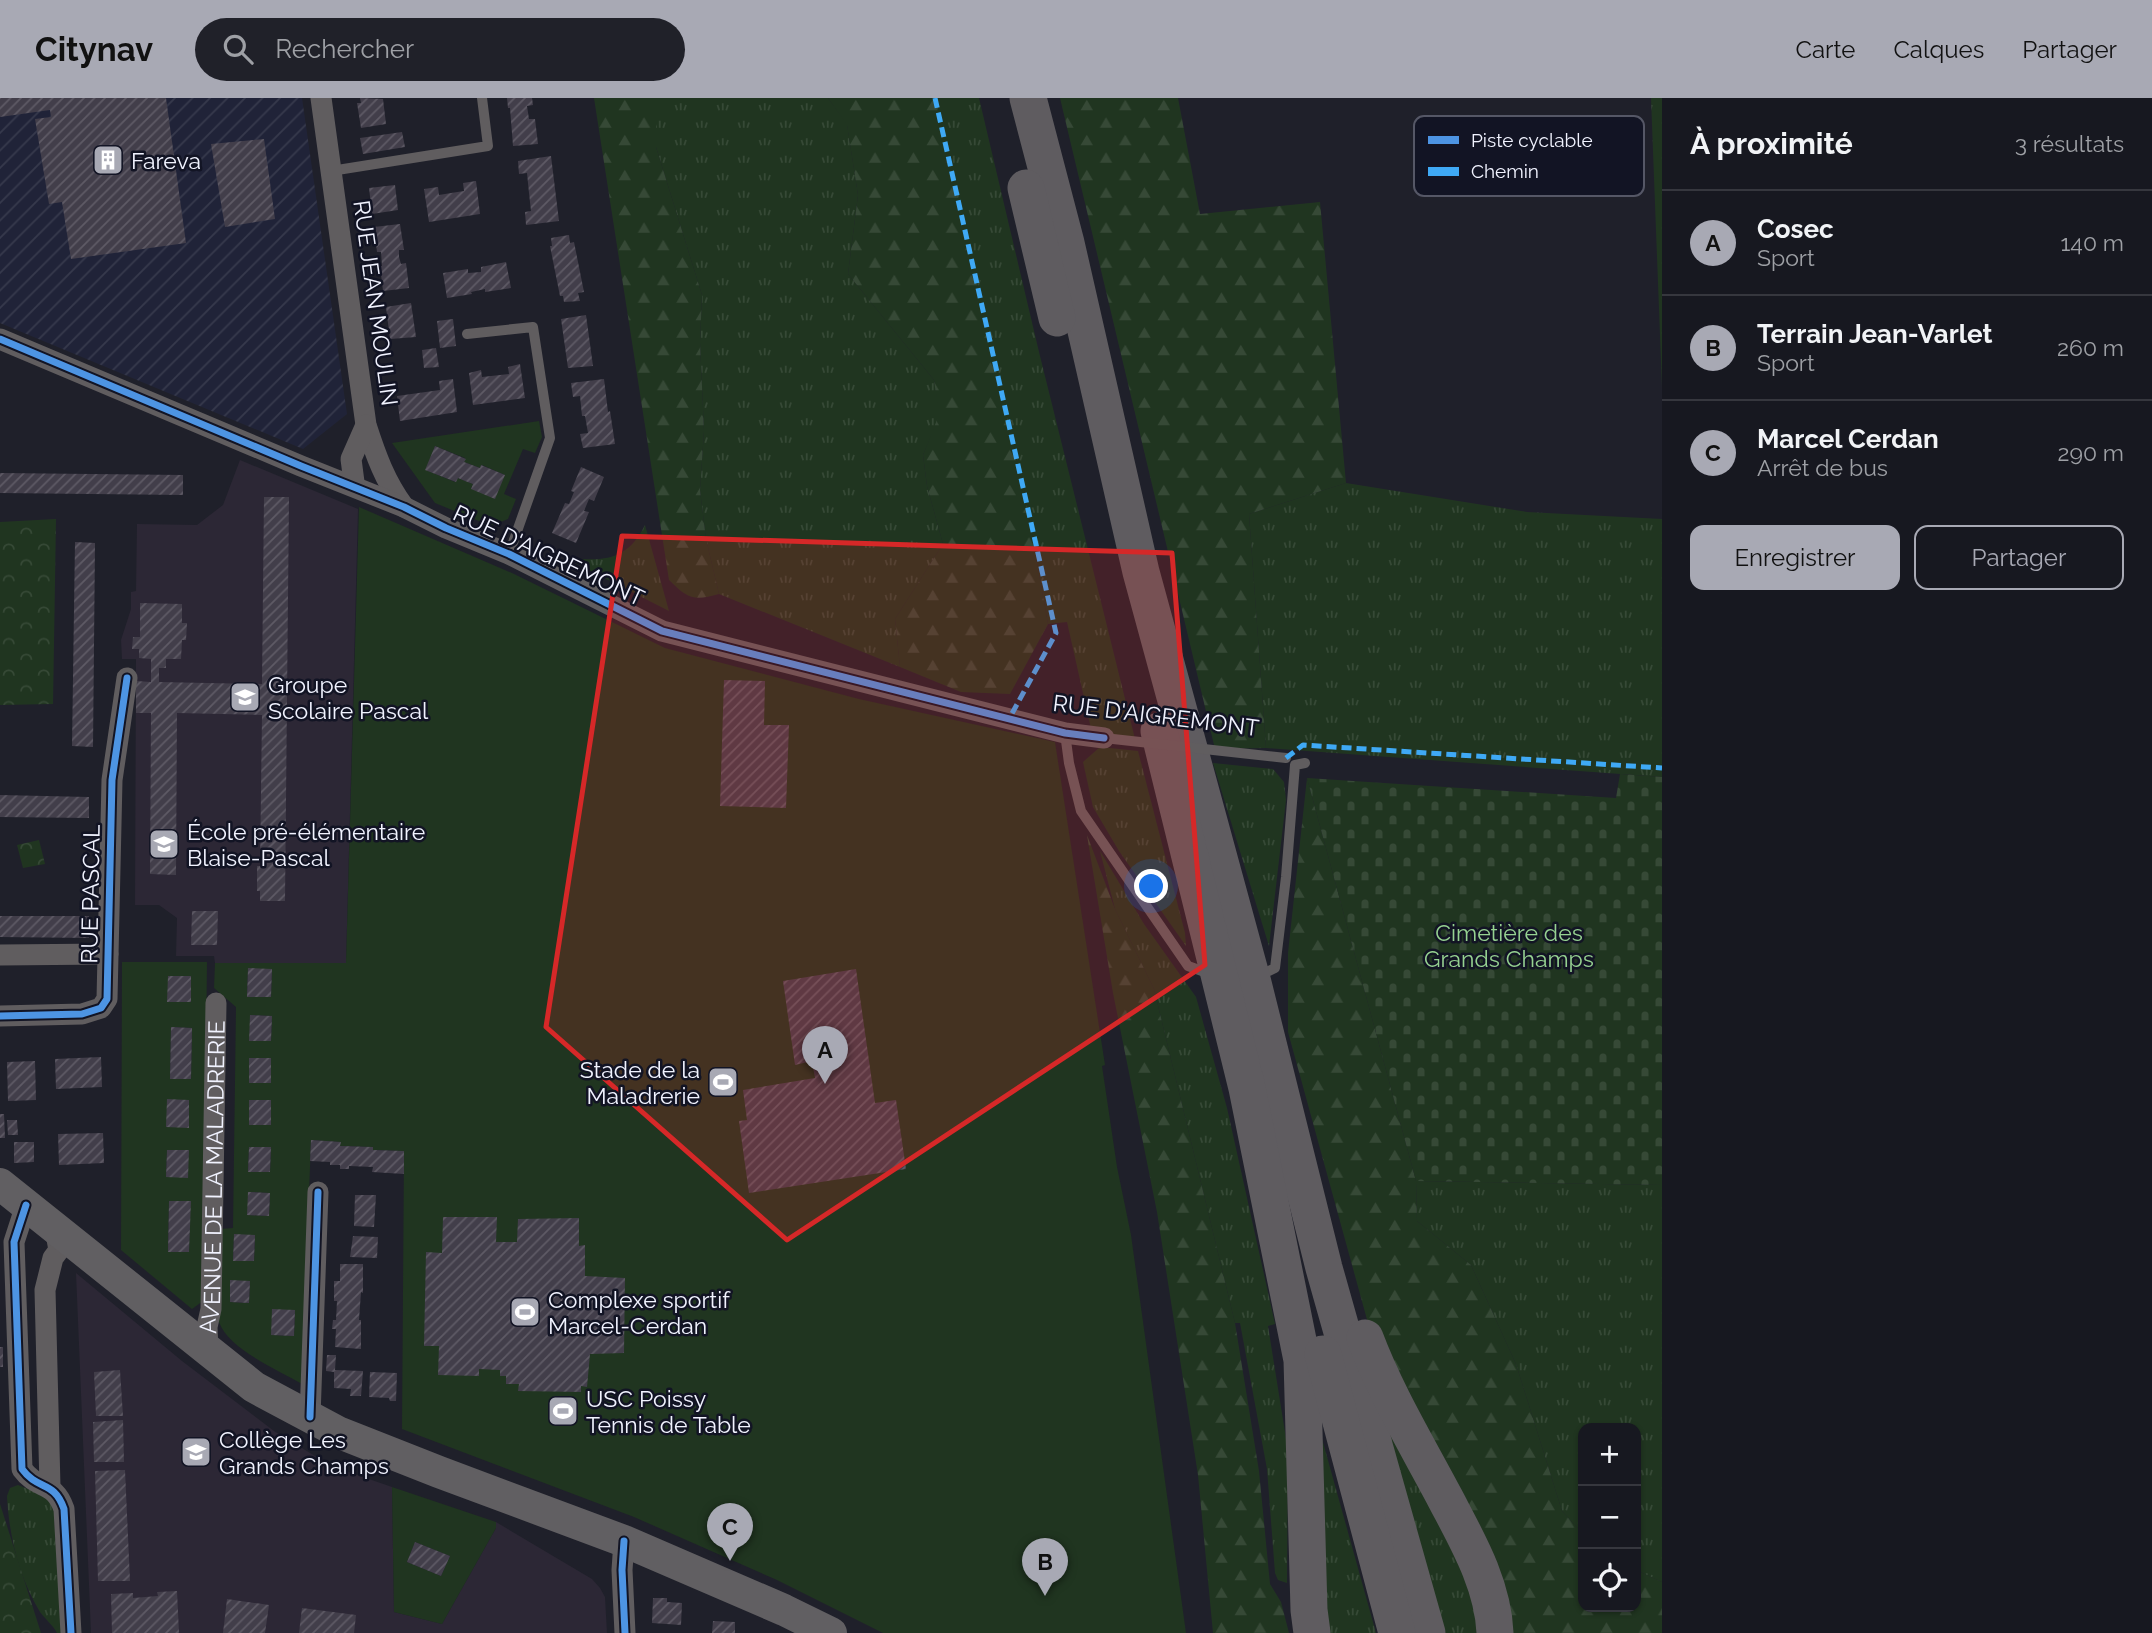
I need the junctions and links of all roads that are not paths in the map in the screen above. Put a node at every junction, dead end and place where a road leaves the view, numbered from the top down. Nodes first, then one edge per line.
1 (321, 98) edge
2 (482, 98) edge
3 (1004, 98) edge
4 (1028, 98) edge
5 (331, 171) junction
6 (467, 334) dead end
7 (0, 339) edge
8 (366, 425) junction
9 (351, 459) junction
10 (377, 462) junction
11 (313, 471) junction
12 (352, 483) junction
13 (404, 507) junction
14 (509, 554) junction
15 (127, 678) dead end
16 (1065, 733) junction
17 (1104, 738) joint
18 (108, 954) junction
19 (0, 955) edge
20 (1236, 978) junction
21 (216, 1003) dead end
22 (0, 1016) edge
23 (1262, 1083) junction
24 (0, 1184) edge
25 (318, 1192) dead end
26 (26, 1205) junction
27 (55, 1228) junction
28 (208, 1350) junction
29 (310, 1417) junction
30 (50, 1487) junction
31 (624, 1541) junction
32 (71, 1633) edge
33 (625, 1633) edge
34 (831, 1633) edge
35 (1312, 1633) edge
36 (1397, 1633) edge
37 (1427, 1633) edge
38 (1495, 1633) edge

1 - 5 street, RUE JEAN MOULIN
2 - 5 lane
3 - 20 highway
4 - 20 highway
5 - 8 street, RUE JEAN MOULIN
6 - 14 lane
7 - 11 street, RUE D'AIGREMONT
8 - 9 street
8 - 10 street, RUE JEAN MOULIN
9 - 11 street
9 - 12 street
10 - 12 street
10 - 13 street, RUE JEAN MOULIN
11 - 12 street, RUE D'AIGREMONT
12 - 13 street, RUE D'AIGREMONT
13 - 14 street, RUE D'AIGREMONT
14 - 16 street, RUE D'AIGREMONT
15 - 18 street, RUE PASCAL
16 - 17 street, RUE D'AIGREMONT
16 - 20 lane
17 - 20 lane, RUE D'AIGREMONT, bridge
18 - 19 street, RUE PASCAL
18 - 22 street, RUE PASCAL
20 - 23 highway
21 - 28 street, AVENUE DE LA MALADRERIE
23 - 35 highway
23 - 36 highway
23 - 37 highway
23 - 38 highway
24 - 26 main road, AVENUE DE LA MALADRERIE
25 - 29 street
26 - 27 main road, AVENUE DE LA MALADRERIE
26 - 30 street
27 - 28 main road, AVENUE DE LA MALADRERIE
27 - 30 street
28 - 29 main road, AVENUE DE LA MALADRERIE
29 - 31 main road, AVENUE DE LA MALADRERIE
30 - 32 street
31 - 33 street
31 - 34 main road, AVENUE DE LA MALADRERIE

